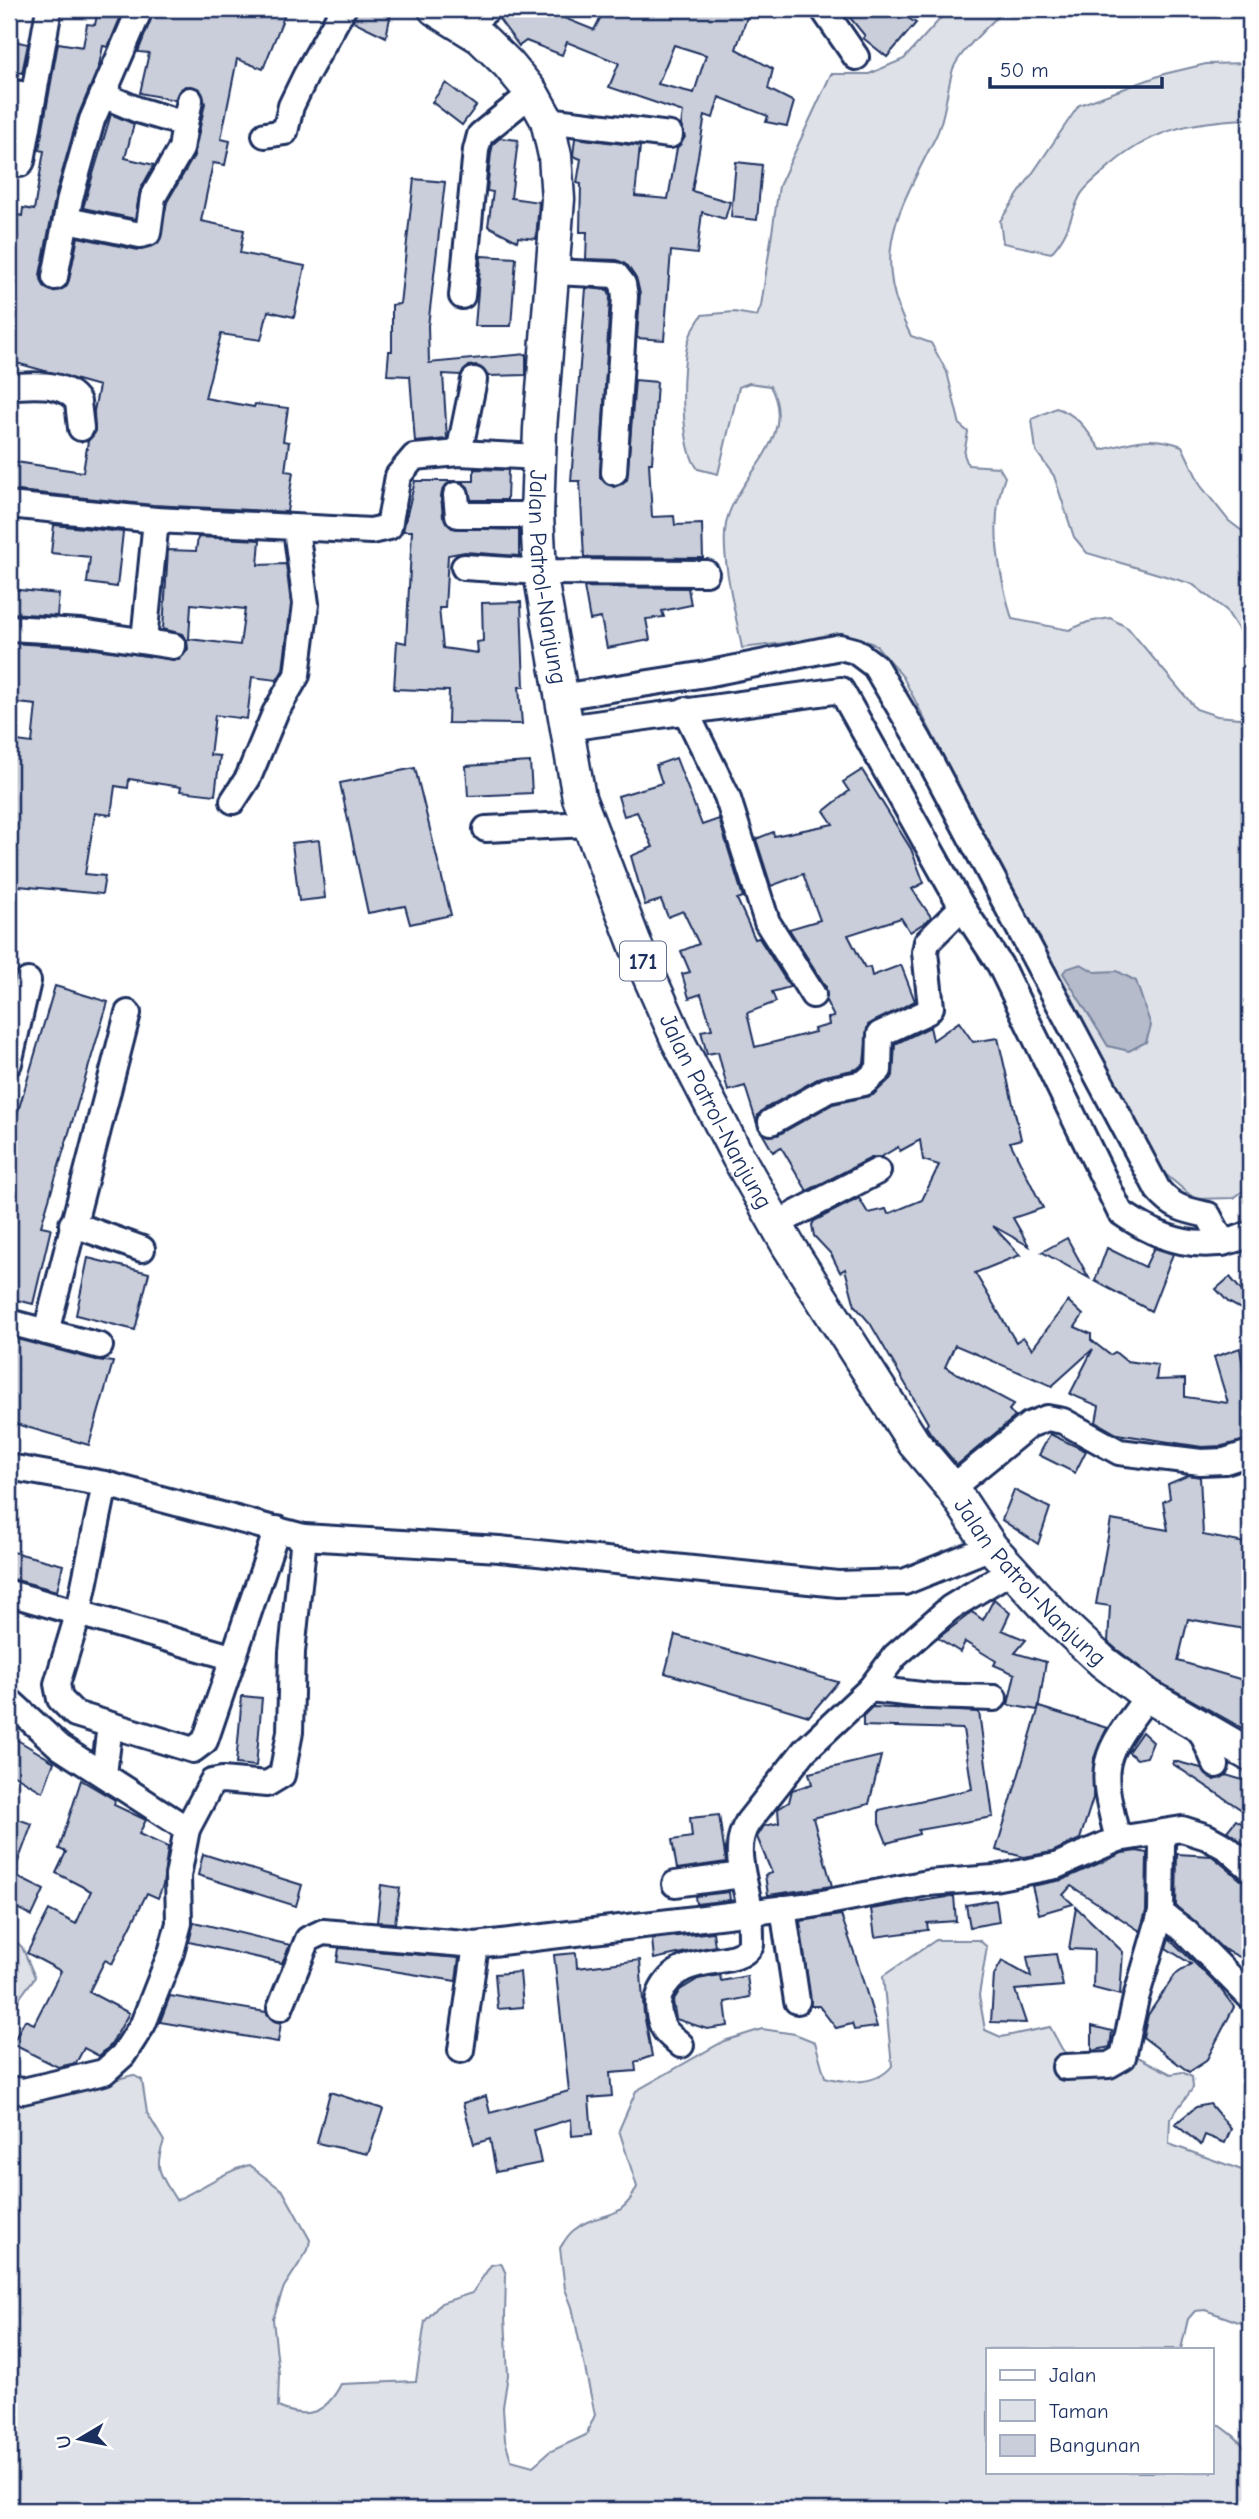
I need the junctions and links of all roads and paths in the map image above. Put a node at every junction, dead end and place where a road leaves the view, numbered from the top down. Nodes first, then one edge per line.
1 (48, 9) edge
2 (140, 9) edge
3 (343, 9) edge
4 (823, 9) edge
5 (460, 15) edge
6 (856, 57) dead end
7 (532, 93) junction
8 (21, 94) edge
9 (103, 94) junction
10 (547, 120) junction
11 (265, 135) dead end
12 (670, 135) dead end
13 (9, 164) edge
14 (67, 220) junction
15 (554, 272) junction
16 (55, 278) dead end
17 (462, 296) dead end
18 (474, 380) dead end
19 (9, 386) edge
20 (81, 428) dead end
21 (459, 453) junction
22 (539, 457) junction
23 (614, 472) dead end
24 (456, 495) dead end
25 (9, 505) edge
26 (537, 514) junction
27 (156, 520) junction
28 (296, 529) junction
29 (464, 567) dead end
30 (540, 572) junction
31 (706, 573) dead end
32 (9, 628) edge
33 (173, 646) dead end
34 (138, 648) junction
35 (560, 697) junction
36 (685, 710) junction
37 (566, 728) junction
38 (233, 801) dead end
39 (588, 824) junction
40 (486, 829) dead end
41 (962, 907) junction
42 (28, 981) dead end
43 (813, 995) dead end
44 (128, 1013) dead end
45 (9, 1063) edge
46 (771, 1122) dead end
47 (878, 1171) dead end
48 (72, 1224) junction
49 (776, 1224) junction
50 (1250, 1234) edge
51 (1223, 1243) junction
52 (142, 1249) dead end
53 (9, 1322) edge
54 (46, 1332) junction
55 (100, 1346) dead end
56 (1250, 1453) edge
57 (9, 1467) edge
58 (105, 1484) junction
59 (952, 1488) junction
60 (277, 1529) junction
61 (304, 1537) junction
62 (991, 1547) junction
63 (1012, 1570) junction
64 (9, 1593) edge
65 (78, 1615) junction
66 (231, 1657) junction
67 (870, 1689) junction
68 (1148, 1696) junction
69 (995, 1698) dead end
70 (12, 1703) dead end
71 (110, 1725) junction
72 (1199, 1726) junction
73 (1250, 1755) edge
74 (1216, 1765) dead end
75 (104, 1774) junction
76 (187, 1829) junction
77 (1157, 1833) junction
78 (1118, 1839) junction
79 (1250, 1868) edge
80 (742, 1875) junction
81 (675, 1884) dead end
82 (783, 1908) junction
83 (750, 1911) junction
84 (1161, 1913) junction
85 (476, 1945) junction
86 (1250, 1997) edge
87 (797, 2001) dead end
88 (280, 2008) dead end
89 (681, 2045) dead end
90 (461, 2050) dead end
91 (1065, 2067) dead end
92 (9, 2089) edge

1 - 8 street
2 - 9 street
3 - 11 street
4 - 6 street
5 - 7 main road, Jalan Patrol-Nanjung / 171
7 - 10 main road, Jalan Patrol-Nanjung / 171
7 - 17 street
8 - 13 street
9 - 14 street
9 - 14 street
10 - 12 street
10 - 15 main road, Jalan Patrol-Nanjung / 171
14 - 16 street
15 - 22 main road, Jalan Patrol-Nanjung / 171
15 - 23 street
18 - 21 street
19 - 20 street
21 - 22 street
21 - 28 street
22 - 26 main road, Jalan Patrol-Nanjung / 171
24 - 26 street
25 - 27 street
26 - 30 main road, Jalan Patrol-Nanjung / 171
27 - 28 street
27 - 34 street
28 - 38 street
29 - 30 street
30 - 31 street
30 - 35 main road, Jalan Patrol-Nanjung / 171
32 - 34 street
33 - 34 street
35 - 37 main road, Jalan Patrol-Nanjung / 171
35 - 51 street
36 - 37 street
36 - 41 street
36 - 43 street
37 - 39 main road, Jalan Patrol-Nanjung / 171
39 - 40 street
39 - 49 main road, Jalan Patrol-Nanjung / 171
41 - 46 street
41 - 51 street
42 - 45 street
44 - 48 street
47 - 49 street
48 - 52 street
48 - 54 street
49 - 59 main road, Jalan Patrol-Nanjung / 171
50 - 51 street
53 - 54 street
54 - 55 street
56 - 59 street
57 - 58 street
58 - 60 street
58 - 65 street
59 - 62 main road, Jalan Patrol-Nanjung / 171
60 - 61 street
60 - 66 street
61 - 62 street
61 - 76 street
62 - 63 main road, Jalan Patrol-Nanjung / 171
63 - 67 street
63 - 68 main road, Jalan Patrol-Nanjung / 171
64 - 65 street
65 - 66 street
65 - 71 street
66 - 71 street
67 - 69 street
67 - 80 street
68 - 72 main road, Jalan Patrol-Nanjung / 171
68 - 78 street
70 - 75 street
71 - 75 street
72 - 73 main road, Jalan Patrol-Nanjung / 171
72 - 74 street
75 - 76 street
76 - 92 street
77 - 78 street
77 - 79 street
77 - 84 street
78 - 82 street
80 - 81 street
80 - 83 street
82 - 83 street
82 - 87 street
83 - 85 street
83 - 89 street
84 - 86 street
84 - 91 street
85 - 88 street
85 - 90 street

